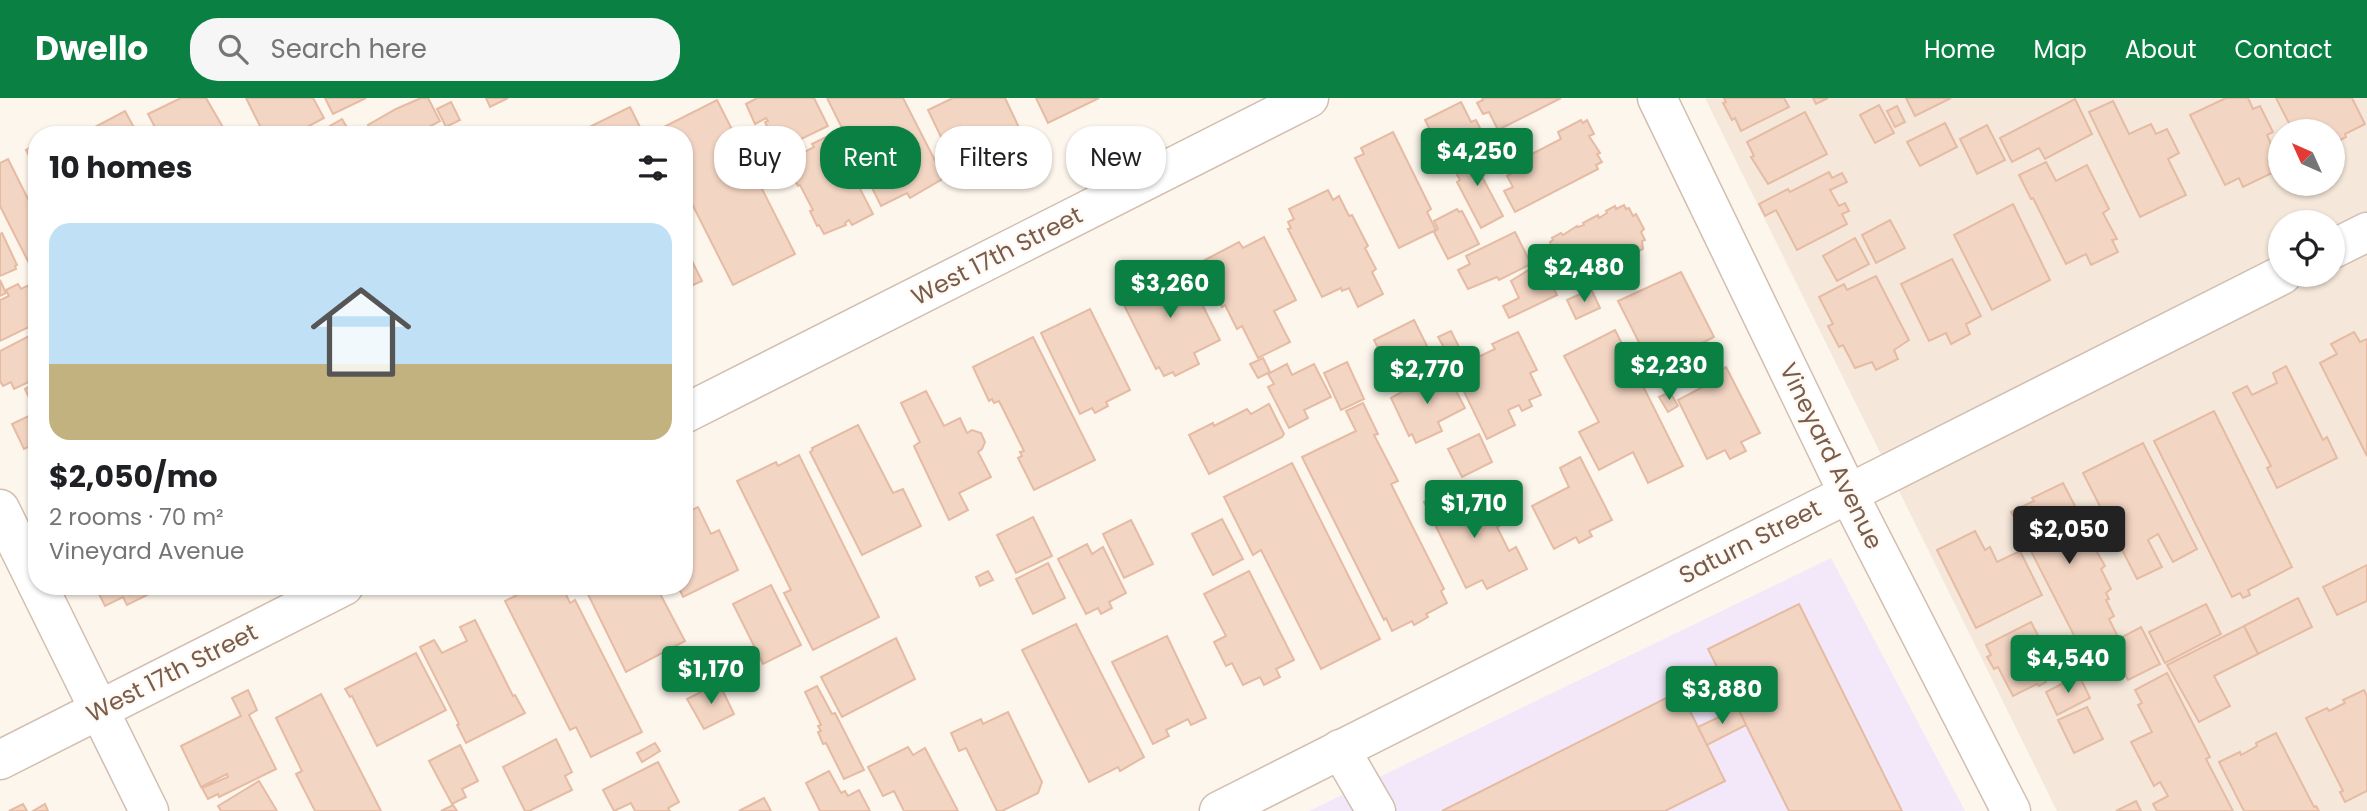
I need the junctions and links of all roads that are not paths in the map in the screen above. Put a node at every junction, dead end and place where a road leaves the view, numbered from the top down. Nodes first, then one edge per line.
1 (1309, 98) edge
2 (1657, 98) edge
3 (2367, 232) edge
4 (2345, 243) edge
5 (2268, 282) edge
6 (693, 409) edge
7 (1848, 493) junction
8 (0, 509) edge
9 (28, 567) edge
10 (42, 595) edge
11 (326, 595) edge
12 (98, 711) junction
13 (1340, 750) junction
14 (0, 760) edge
15 (149, 811) edge
16 (1219, 811) edge
17 (1376, 811) edge
18 (2011, 811) edge

1 - 6 street, West 17th Street
2 - 7 street, Vineyard Avenue
3 - 4 street
5 - 7 street, Saturn Street
7 - 13 street, Saturn Street
7 - 18 street, Vineyard Avenue
8 - 9 street
10 - 12 street
11 - 12 street, West 17th Street
12 - 14 street, West 17th Street
12 - 15 street
13 - 16 street, Saturn Street
13 - 17 street

